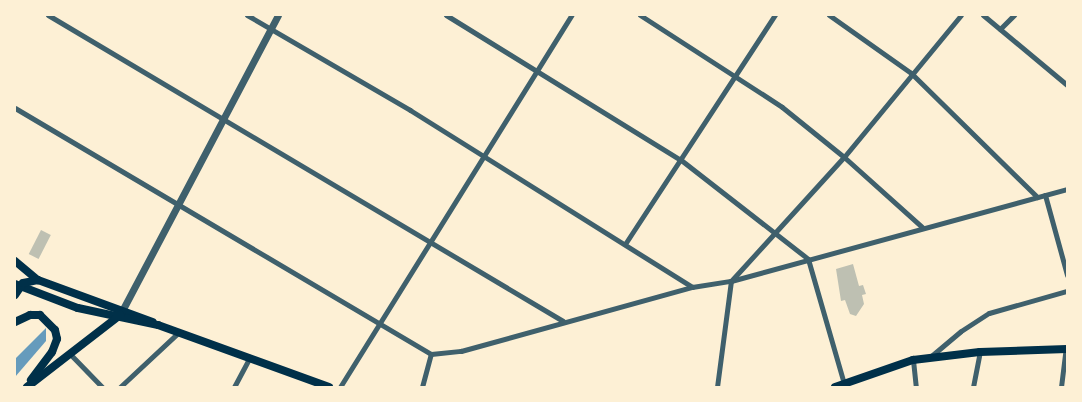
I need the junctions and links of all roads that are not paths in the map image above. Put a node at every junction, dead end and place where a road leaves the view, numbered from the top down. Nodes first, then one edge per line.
1 (48, 15) edge
2 (247, 15) edge
3 (278, 15) edge
4 (446, 15) edge
5 (572, 15) edge
6 (640, 15) edge
7 (775, 15) edge
8 (829, 15) edge
9 (961, 15) edge
10 (983, 15) edge
11 (1014, 15) edge
12 (271, 29) junction
13 (1000, 30) junction
14 (538, 71) junction
15 (911, 74) junction
16 (734, 76) junction
17 (1067, 85) edge
18 (15, 108) edge
19 (222, 121) junction
20 (484, 157) junction
21 (844, 157) junction
22 (681, 160) junction
23 (1067, 189) edge
24 (1045, 195) junction
25 (1037, 197) junction
26 (180, 205) junction
27 (922, 227) junction
28 (773, 233) junction
29 (430, 240) junction
30 (625, 244) junction
31 (808, 259) junction
32 (15, 261) edge
33 (1067, 275) edge
34 (38, 280) junction
35 (731, 281) junction
36 (692, 288) junction
37 (16, 289) edge
38 (1067, 291) edge
39 (123, 309) junction
40 (118, 318) junction
41 (563, 321) junction
42 (15, 322) edge
43 (378, 324) junction
44 (158, 325) junction
45 (178, 333) junction
46 (1067, 349) edge
47 (980, 352) junction
48 (431, 354) junction
49 (71, 355) junction
50 (250, 357) junction
51 (930, 357) junction
52 (913, 360) junction
53 (844, 384) junction
54 (26, 387) edge
55 (102, 387) edge
56 (120, 387) edge
57 (234, 387) edge
58 (329, 387) edge
59 (340, 387) edge
60 (422, 387) edge
61 (717, 387) edge
62 (835, 387) edge
63 (916, 387) edge
64 (972, 387) edge
65 (1061, 387) edge

1 - 19 street
2 - 12 street
3 - 12 street
4 - 14 street
5 - 14 street
6 - 16 street
7 - 16 street
8 - 15 street
9 - 15 street
10 - 13 street
11 - 13 street
12 - 19 street
12 - 20 street
13 - 17 street
14 - 20 street
14 - 22 street
15 - 21 street
15 - 25 street
16 - 21 street
16 - 22 street
18 - 26 street
19 - 26 street
19 - 29 street
20 - 29 street
20 - 30 street
21 - 27 street
21 - 28 street
22 - 28 street
22 - 30 street
23 - 24 street
24 - 25 street
24 - 33 street
25 - 27 street
26 - 39 street
26 - 43 street
27 - 31 street
28 - 31 street
28 - 35 street
29 - 41 street
29 - 43 street
30 - 36 street
31 - 35 street
31 - 53 street
32 - 34 main road
34 - 37 main road
34 - 39 main road
35 - 36 street
35 - 61 street
36 - 41 street
37 - 40 main road
38 - 51 street
39 - 40 main road
39 - 44 main road
40 - 44 main road
40 - 49 main road
41 - 48 street
42 - 54 main road
43 - 48 street
43 - 59 street
44 - 45 main road
45 - 50 main road
45 - 56 street
46 - 47 main road
46 - 65 street
47 - 51 main road
47 - 64 street
48 - 60 street
49 - 54 main road
49 - 55 street
50 - 57 street
50 - 58 main road
51 - 52 main road
52 - 53 main road
52 - 63 street
53 - 62 main road

